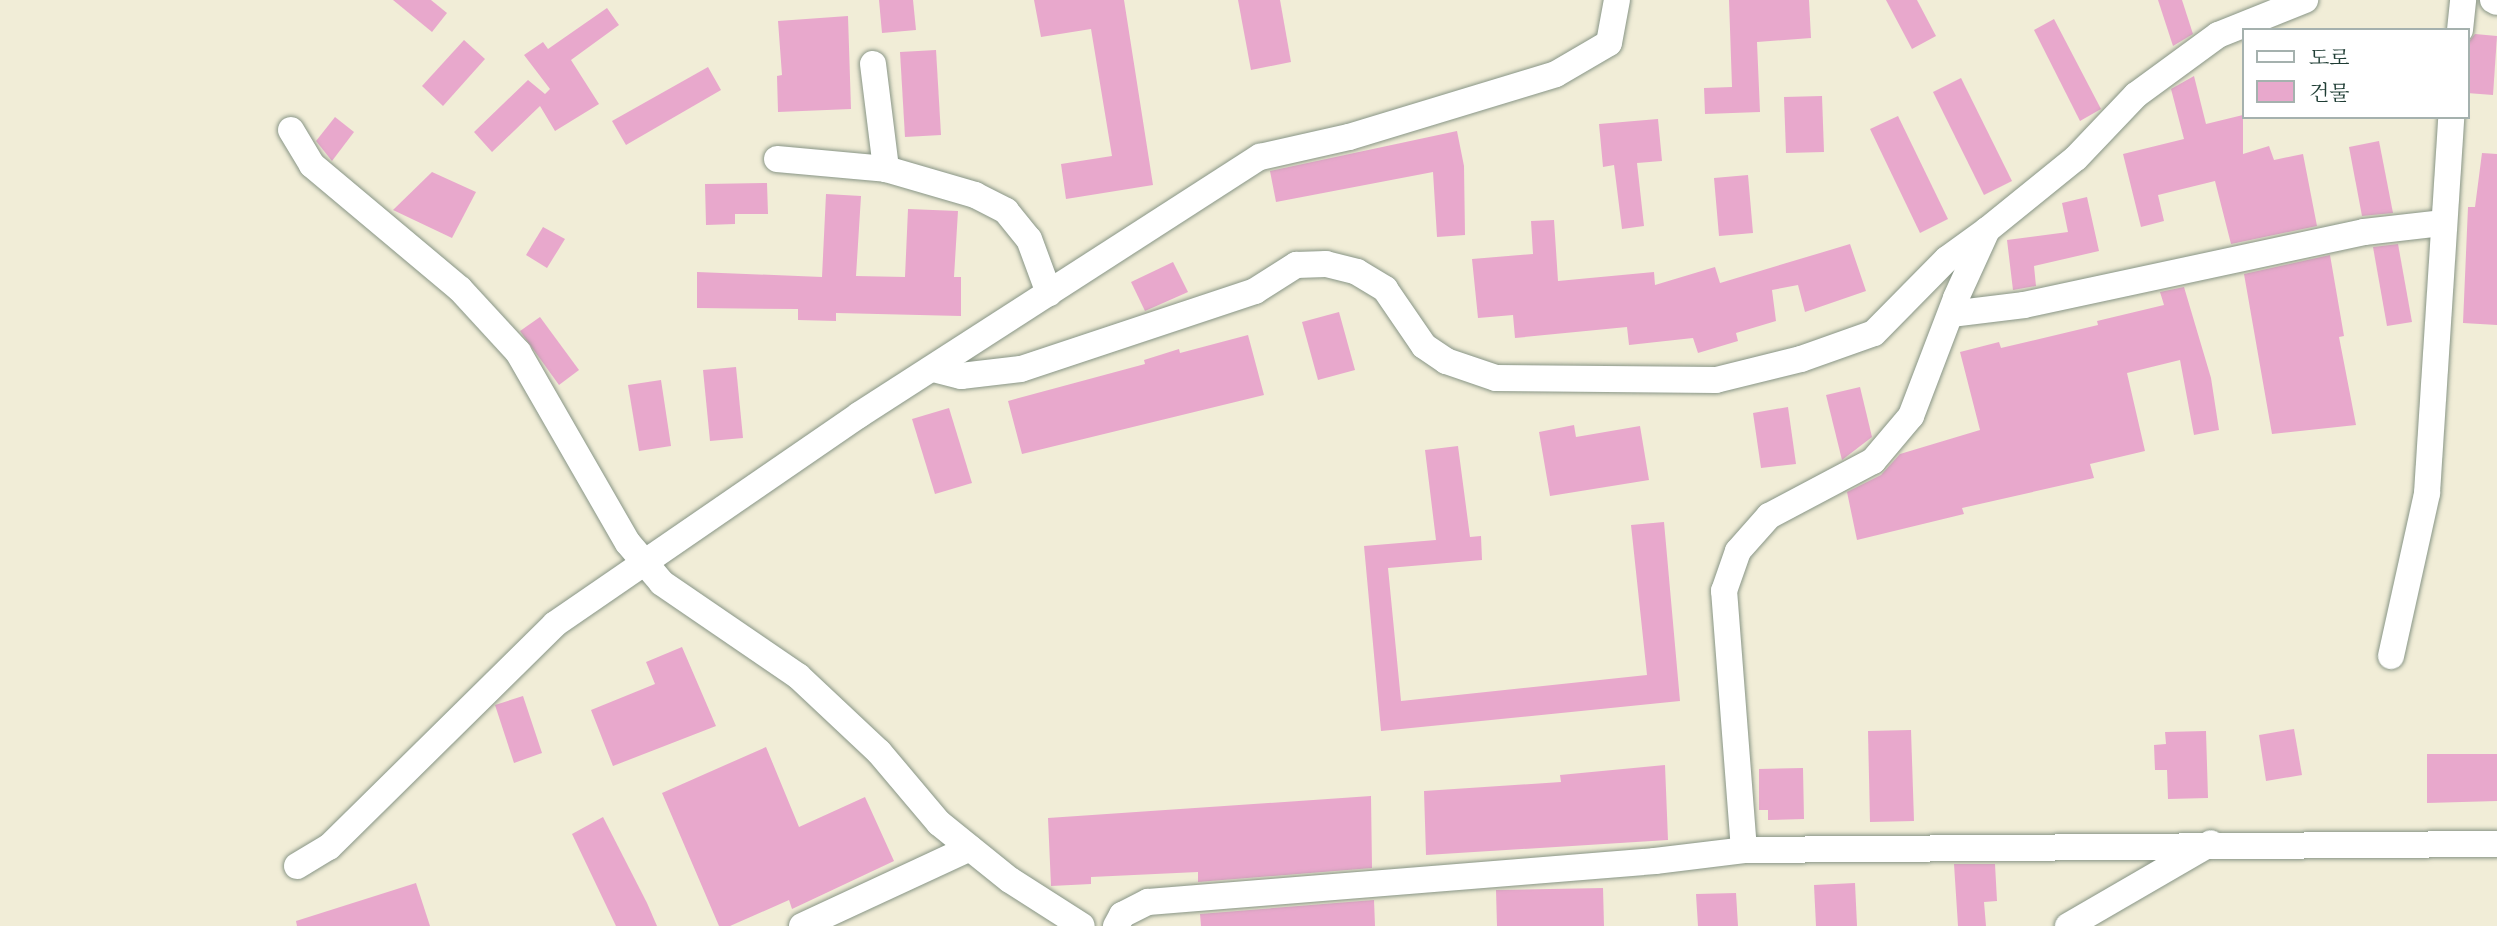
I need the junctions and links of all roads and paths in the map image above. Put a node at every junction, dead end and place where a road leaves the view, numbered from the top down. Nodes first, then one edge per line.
1 (1617, 0) edge
2 (2305, 0) edge
3 (2463, 0) edge
4 (2460, 28) edge
5 (873, 64) dead end
6 (2451, 119) edge
7 (291, 130) dead end
8 (777, 159) dead end
9 (886, 169) junction
10 (2443, 223) junction
11 (1987, 230) junction
12 (1049, 293) junction
13 (1951, 314) junction
14 (933, 369) junction
15 (643, 562) junction
16 (2391, 656) dead end
17 (2211, 843) junction
18 (2497, 844) edge
19 (970, 848) junction
20 (1744, 850) junction
21 (297, 866) dead end
22 (802, 926) edge
23 (1082, 926) edge
24 (1116, 926) edge
25 (2068, 926) edge

1 - 12 street
2 - 11 street
3 - 4 street
5 - 9 street
6 - 10 street
7 - 15 street
8 - 9 street
9 - 12 street
10 - 13 street
10 - 16 street
11 - 13 street
11 - 14 street
12 - 14 street
13 - 20 street
14 - 15 street
15 - 19 street
15 - 21 street
17 - 18 street
17 - 20 street
17 - 25 street
19 - 22 street
19 - 23 street
20 - 24 street

